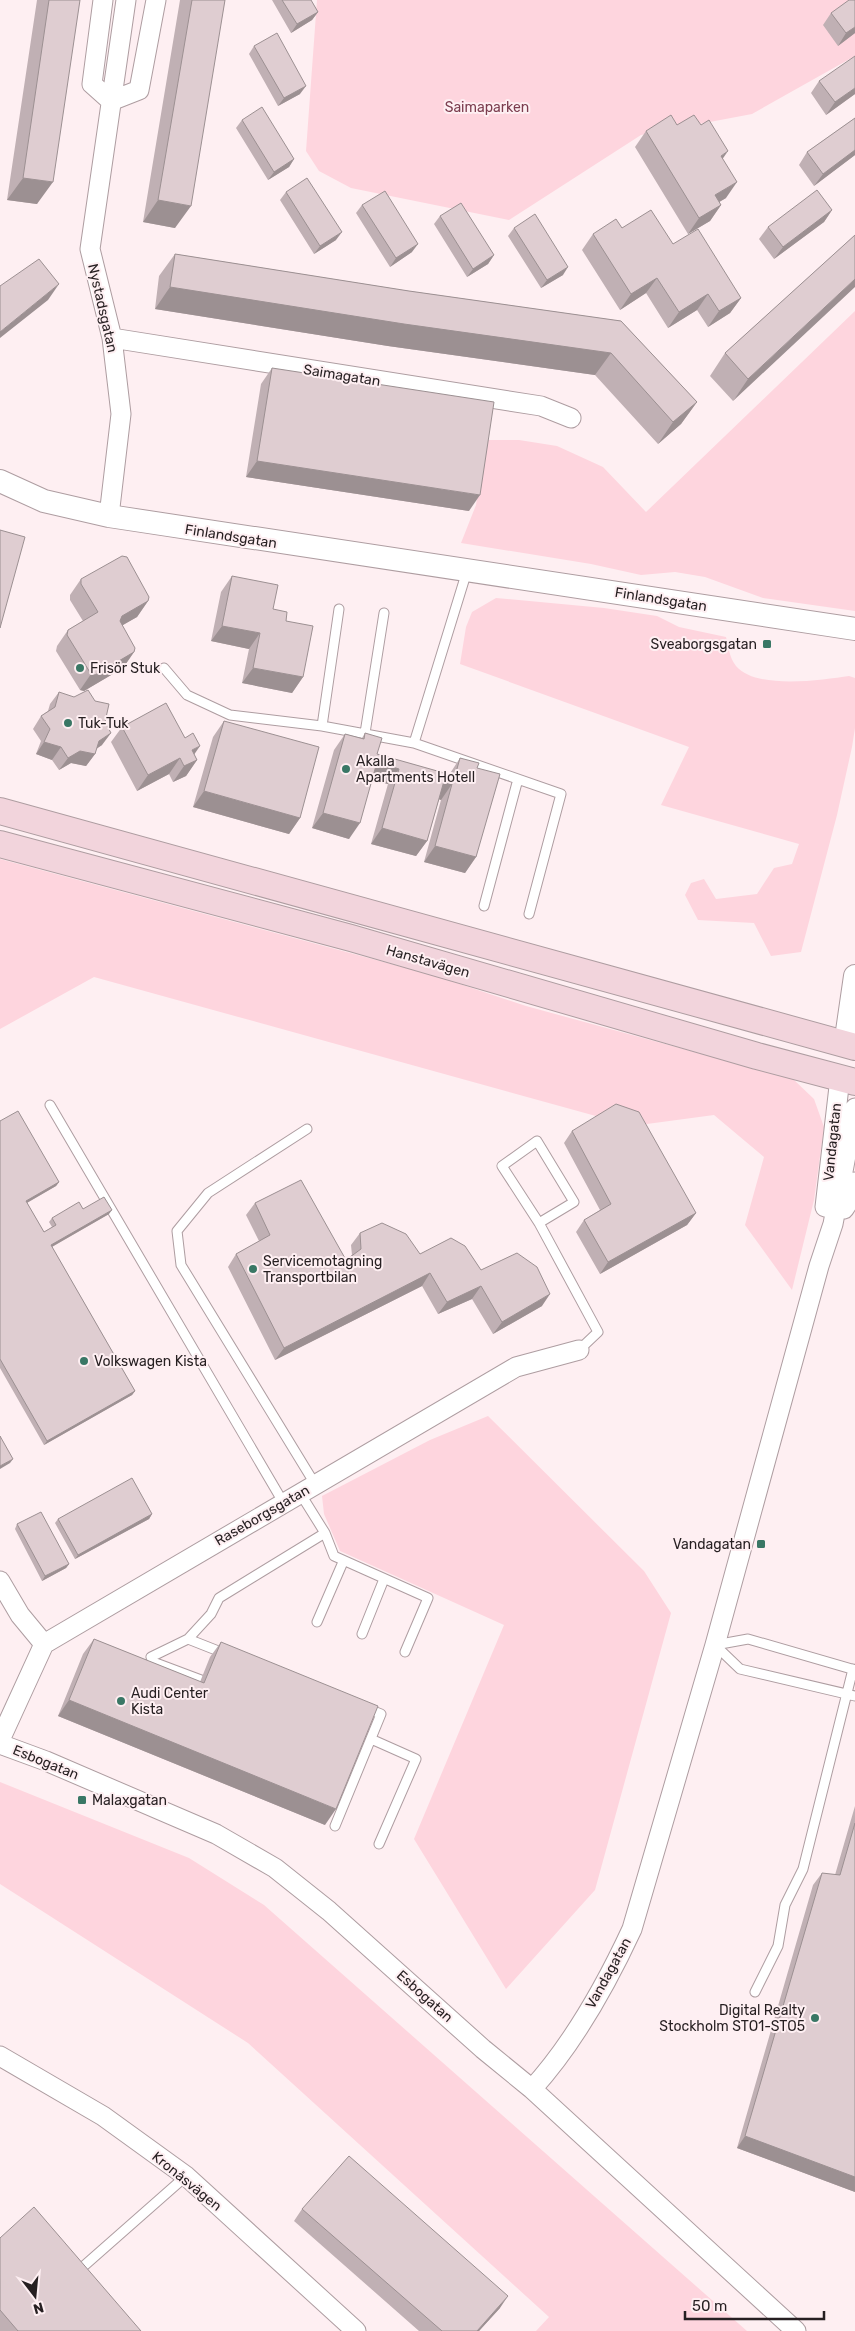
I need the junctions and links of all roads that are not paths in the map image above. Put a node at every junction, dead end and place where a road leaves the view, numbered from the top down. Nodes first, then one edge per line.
1 (103, 0) edge
2 (126, 0) edge
3 (156, 0) edge
4 (111, 101) junction
5 (112, 338) junction
6 (571, 418) dead end
7 (0, 481) edge
8 (110, 516) junction
9 (467, 571) junction
10 (339, 608) dead end
11 (384, 613) dead end
12 (855, 629) edge
13 (164, 668) dead end
14 (322, 726) junction
15 (364, 733) junction
16 (414, 743) junction
17 (518, 778) junction
18 (0, 811) edge
19 (0, 844) edge
20 (484, 906) dead end
21 (529, 914) dead end
22 (855, 976) edge
23 (850, 1046) edge
24 (847, 1080) edge
25 (50, 1105) dead end
26 (855, 1108) edge
27 (307, 1129) dead end
28 (855, 1182) edge
29 (540, 1223) junction
30 (833, 1224) junction
31 (819, 1266) junction
32 (579, 1350) joint
33 (299, 1493) junction
34 (325, 1533) junction
35 (344, 1562) junction
36 (384, 1579) junction
37 (0, 1581) edge
38 (317, 1622) dead end
39 (362, 1634) dead end
40 (188, 1639) junction
41 (44, 1644) junction
42 (715, 1645) junction
43 (405, 1652) dead end
44 (234, 1657) edge
45 (854, 1669) edge
46 (201, 1680) edge
47 (851, 1695) edge
48 (354, 1704) edge
49 (371, 1739) junction
50 (0, 1740) edge
51 (0, 1744) edge
52 (336, 1826) edge
53 (379, 1844) dead end
54 (755, 1992) dead end
55 (0, 2056) edge
56 (532, 2089) junction
57 (186, 2176) junction
58 (77, 2273) edge
59 (351, 2329) edge
60 (796, 2331) edge

1 - 4 street
2 - 4 street, Nystadsgatan
3 - 4 street
4 - 5 street, Nystadsgatan
5 - 6 street, Saimagatan
5 - 8 street, Nystadsgatan
7 - 8 street, Finlandsgatan
8 - 9 street, Finlandsgatan
9 - 12 street, Finlandsgatan
9 - 16 lane
10 - 14 lane
11 - 15 lane
13 - 14 lane
14 - 15 lane
15 - 16 lane
16 - 17 lane
17 - 20 lane
17 - 21 lane
18 - 23 main road
19 - 24 main road, Hanstavägen
22 - 23 street
23 - 24 main road
24 - 31 street, Vandagatan
25 - 33 lane
26 - 30 street, Vandagatan
27 - 33 lane
28 - 30 street, Vandagatan
29 - 29 lane
29 - 32 lane
30 - 31 street, Vandagatan
31 - 42 street, Vandagatan
32 - 33 street, Raseborgsgatan
33 - 34 lane
33 - 41 street, Raseborgsgatan
34 - 35 lane
34 - 40 lane
35 - 36 lane
35 - 38 lane
36 - 39 lane
36 - 43 lane
37 - 41 street
40 - 44 lane
40 - 46 lane
41 - 50 street
42 - 45 lane
42 - 47 lane
42 - 56 street, Vandagatan
45 - 47 lane
47 - 54 lane
48 - 49 lane
49 - 52 lane
49 - 53 lane
51 - 56 street, Esbogatan
55 - 57 street, Kronåsvägen
56 - 60 street, Esbogatan
57 - 58 lane
57 - 59 street, Kronåsvägen

